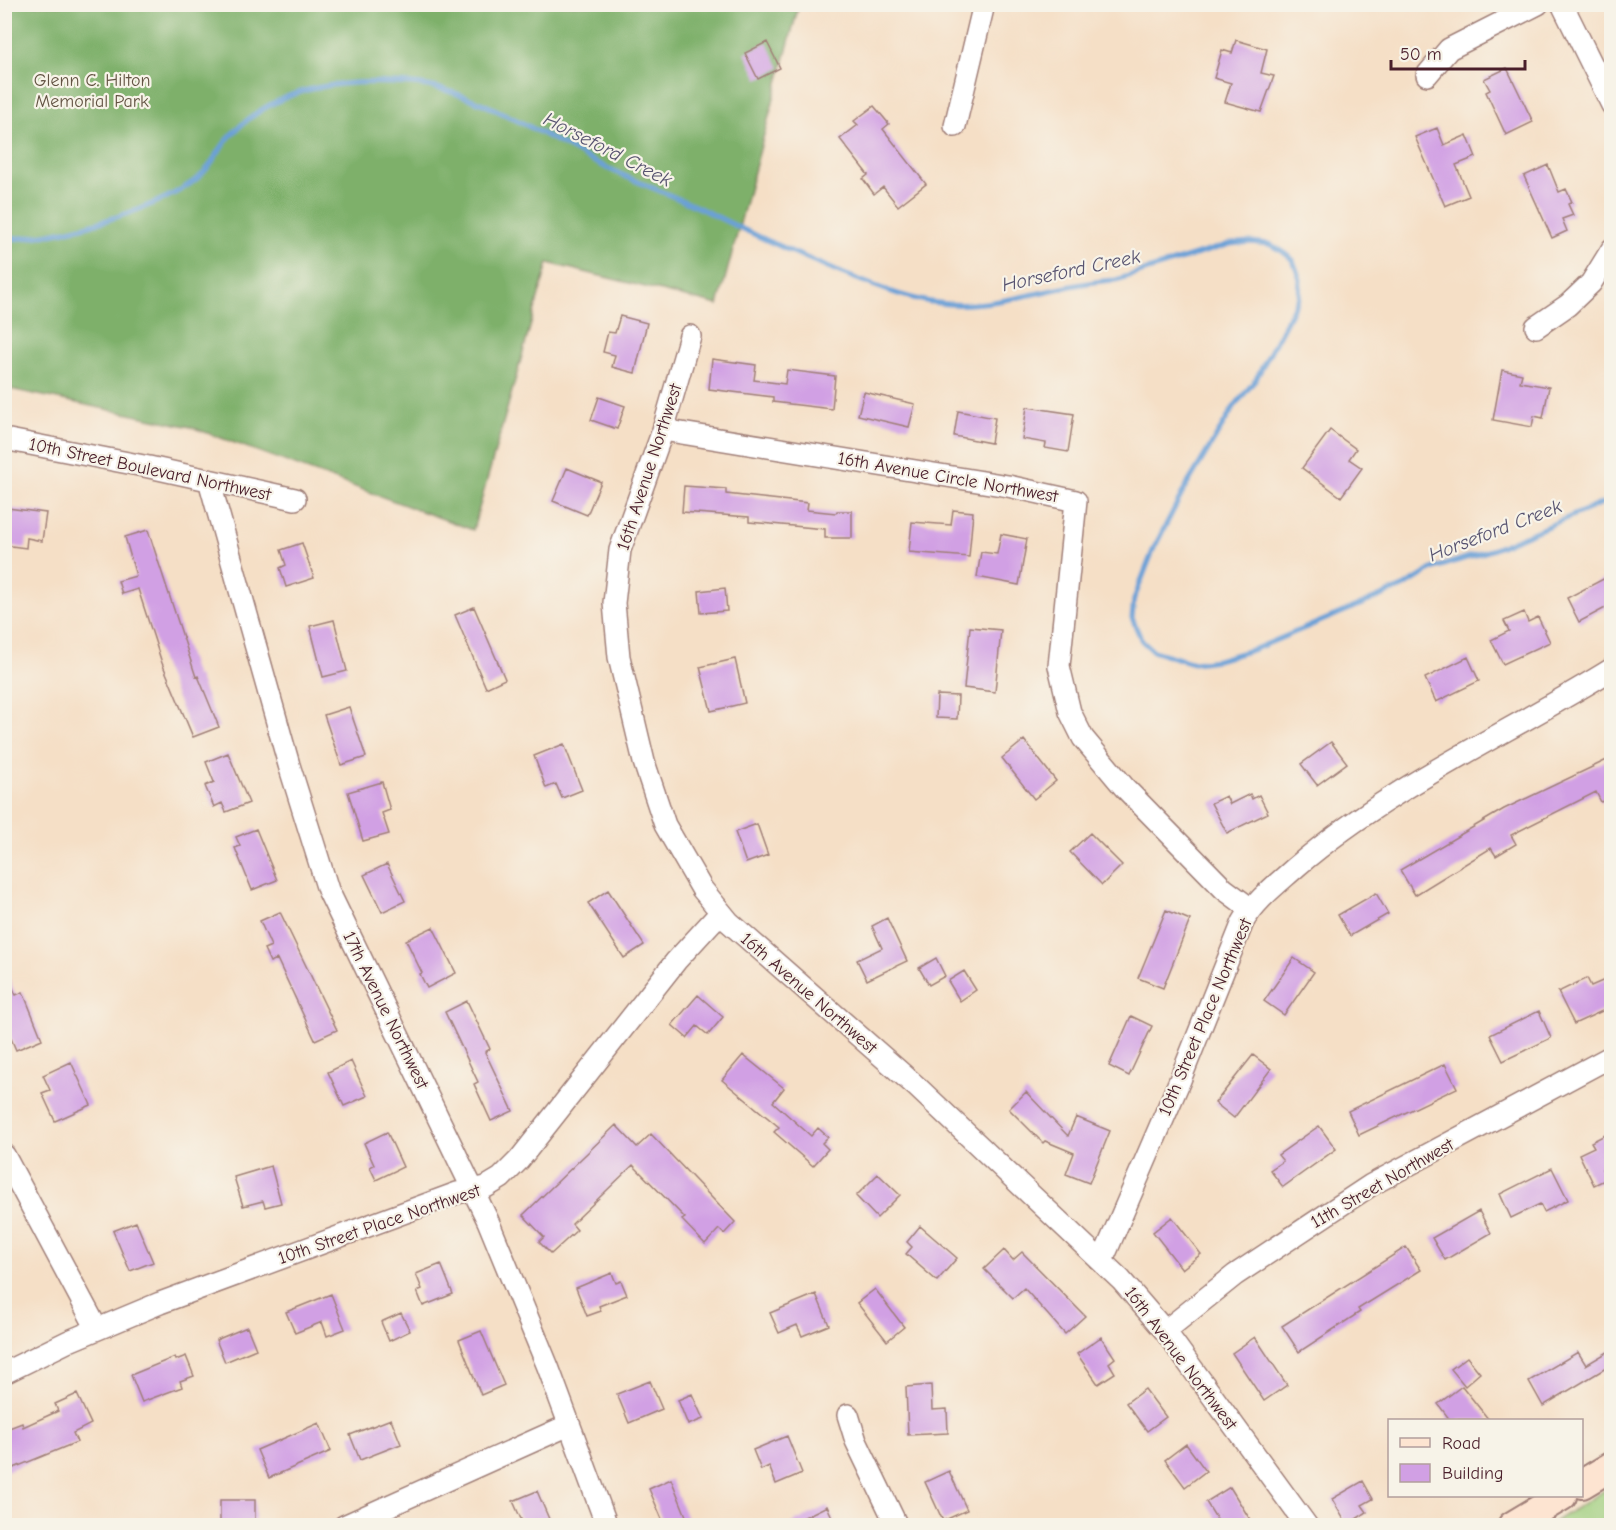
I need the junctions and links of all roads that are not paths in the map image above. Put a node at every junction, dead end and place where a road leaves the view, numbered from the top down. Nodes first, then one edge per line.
1 (984, 4) edge
2 (1538, 4) edge
3 (1562, 4) edge
4 (1427, 75) dead end
5 (1611, 105) edge
6 (955, 126) dead end
7 (1611, 249) edge
8 (1536, 327) dead end
9 (690, 336) dead end
10 (663, 430) junction
11 (4, 439) edge
12 (209, 480) junction
13 (295, 499) dead end
14 (1611, 669) edge
15 (1251, 909) junction
16 (720, 913) junction
17 (1611, 1056) edge
18 (4, 1155) edge
19 (471, 1189) junction
20 (1102, 1261) junction
21 (97, 1329) junction
22 (1166, 1331) junction
23 (4, 1373) edge
24 (848, 1415) dead end
25 (569, 1425) junction
26 (1611, 1466) edge
27 (1583, 1483) edge
28 (1560, 1497) edge
29 (344, 1526) edge
30 (607, 1526) edge
31 (897, 1526) edge
32 (1307, 1526) edge
33 (1512, 1526) edge

1 - 6 street
2 - 4 street
3 - 5 street
7 - 8 street
9 - 10 street, 16th Avenue Northwest
10 - 15 street, 16th Avenue Circle Northwest
10 - 16 street, 16th Avenue Northwest
11 - 12 street, 10th Street Boulevard Northwest
12 - 13 street, 10th Street Boulevard Northwest
12 - 19 street, 17th Avenue Northwest
14 - 15 street, 10th Street Place Northwest
15 - 20 street, 10th Street Place Northwest
16 - 19 street, 10th Street Place Northwest
16 - 20 street, 16th Avenue Northwest
17 - 22 street, 11th Street Northwest
18 - 21 street
19 - 21 street, 10th Street Place Northwest
19 - 25 street, 17th Avenue Northwest
20 - 22 street, 16th Avenue Northwest
21 - 23 street, 10th Street Place Northwest
22 - 32 street, 16th Avenue Northwest
24 - 31 street
25 - 29 street
25 - 30 street, 17th Avenue Northwest
26 - 27 street
28 - 33 street

